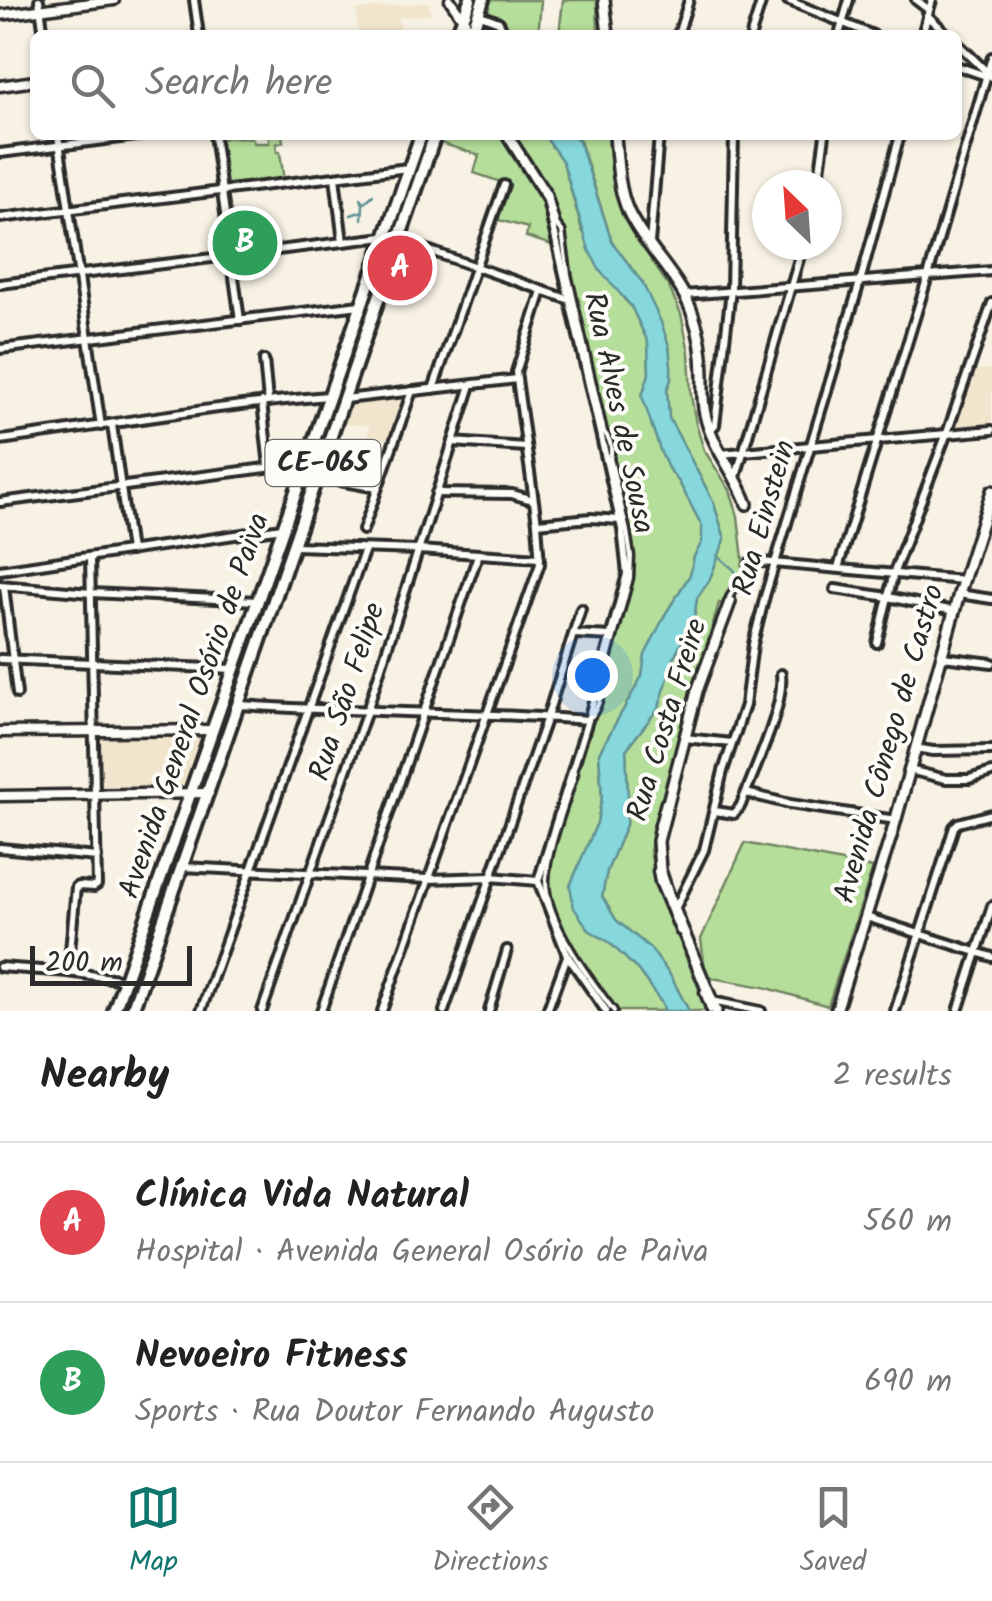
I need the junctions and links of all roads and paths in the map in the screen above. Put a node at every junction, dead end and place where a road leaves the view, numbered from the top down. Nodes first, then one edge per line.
1 (114, 0) edge
2 (194, 0) edge
3 (450, 0) edge
4 (470, 0) edge
5 (483, 0) edge
6 (604, 0) edge
7 (689, 0) edge
8 (762, 0) edge
9 (787, 0) edge
10 (850, 0) edge
11 (916, 0) edge
12 (932, 0) edge
13 (39, 5) edge
14 (928, 12) junction
15 (0, 14) edge
16 (478, 14) junction
17 (463, 19) junction
18 (843, 23) junction
19 (43, 30) edge
20 (198, 30) edge
21 (458, 30) edge
22 (470, 30) edge
23 (473, 30) edge
24 (503, 30) edge
25 (607, 30) edge
26 (680, 30) edge
27 (753, 30) edge
28 (841, 30) edge
29 (860, 30) edge
30 (923, 30) edge
31 (944, 30) edge
32 (962, 48) edge
33 (992, 57) edge
34 (962, 67) edge
35 (988, 75) edge
36 (30, 83) edge
37 (0, 86) edge
38 (59, 140) edge
39 (89, 140) edge
40 (215, 140) edge
41 (418, 140) edge
42 (433, 140) edge
43 (511, 140) edge
44 (512, 140) edge
45 (616, 140) edge
46 (659, 140) edge
47 (734, 140) edge
48 (824, 140) edge
49 (899, 140) edge
50 (60, 145) junction
51 (0, 153) edge
52 (408, 168) junction
53 (820, 170) edge
54 (334, 177) junction
55 (504, 186) dead end
56 (222, 192) junction
57 (68, 210) junction
58 (0, 218) edge
59 (384, 237) junction
60 (399, 240) junction
61 (343, 242) junction
62 (650, 245) junction
63 (231, 256) junction
64 (799, 260) edge
65 (476, 267) junction
66 (992, 271) edge
67 (78, 275) junction
68 (928, 276) junction
69 (860, 282) junction
70 (0, 284) edge
71 (791, 287) junction
72 (731, 290) junction
73 (542, 291) junction
74 (684, 295) junction
75 (570, 300) junction
76 (992, 303) edge
77 (360, 305) junction
78 (240, 320) junction
79 (87, 338) junction
80 (0, 348) edge
81 (264, 360) dead end
82 (517, 379) junction
83 (472, 384) junction
84 (432, 389) junction
85 (412, 391) junction
86 (328, 396) junction
87 (345, 399) junction
88 (265, 401) junction
89 (324, 410) junction
90 (339, 416) junction
91 (112, 425) junction
92 (102, 426) junction
93 (710, 430) junction
94 (992, 430) edge
95 (947, 433) junction
96 (0, 440) edge
97 (877, 440) junction
98 (452, 442) junction
99 (526, 447) junction
100 (809, 447) junction
101 (310, 449) junction
102 (327, 451) junction
103 (744, 452) junction
104 (720, 454) junction
105 (306, 462) junction
106 (270, 467) junction
107 (318, 477) junction
108 (736, 477) junction
109 (121, 486) junction
110 (377, 488) junction
111 (992, 491) edge
112 (436, 493) junction
113 (534, 500) junction
114 (0, 502) edge
115 (747, 504) dead end
116 (620, 520) junction
117 (537, 522) junction
118 (283, 528) junction
119 (979, 528) junction
120 (363, 530) dead end
121 (992, 530) edge
122 (294, 546) junction
123 (365, 549) junction
124 (418, 550) junction
125 (130, 551) junction
126 (478, 555) junction
127 (90, 557) junction
128 (540, 558) junction
129 (751, 561) dead end
130 (776, 564) junction
131 (838, 568) junction
132 (0, 570) edge
133 (894, 572) junction
134 (963, 580) junction
135 (738, 582) dead end
136 (2, 586) edge
137 (835, 589) dead end
138 (91, 593) junction
139 (959, 594) junction
140 (888, 597) junction
141 (992, 599) edge
142 (258, 601) junction
143 (730, 602) dead end
144 (581, 609) dead end
145 (954, 611) junction
146 (574, 634) junction
147 (611, 636) junction
148 (877, 643) dead end
149 (943, 657) junction
150 (0, 659) edge
151 (14, 660) junction
152 (93, 662) junction
153 (992, 664) edge
154 (234, 669) junction
155 (781, 674) dead end
156 (17, 694) dead end
157 (240, 705) junction
158 (308, 709) junction
159 (368, 711) junction
160 (426, 711) junction
161 (487, 714) junction
162 (547, 716) junction
163 (588, 720) junction
164 (94, 730) junction
165 (211, 730) junction
166 (0, 732) edge
167 (684, 738) junction
168 (732, 743) junction
169 (915, 748) junction
170 (992, 750) edge
171 (909, 770) junction
172 (992, 772) edge
173 (190, 793) junction
174 (209, 793) junction
175 (746, 793) junction
176 (96, 794) junction
177 (0, 796) edge
178 (715, 811) junction
179 (992, 814) edge
180 (896, 820) junction
181 (0, 848) edge
182 (97, 858) junction
183 (182, 867) junction
184 (252, 872) junction
185 (311, 874) junction
186 (368, 875) junction
187 (490, 876) junction
188 (428, 879) junction
189 (538, 881) junction
190 (992, 906) edge
191 (675, 911) junction
192 (866, 917) junction
193 (920, 934) junction
194 (508, 950) dead end
195 (977, 953) junction
196 (568, 955) junction
197 (992, 957) edge
198 (0, 967) edge
199 (68, 972) junction
200 (126, 980) junction
201 (713, 1008) edge
202 (602, 1009) edge
203 (114, 1011) edge
204 (132, 1011) edge
205 (201, 1011) edge
206 (262, 1011) edge
207 (320, 1011) edge
208 (382, 1011) edge
209 (444, 1011) edge
210 (489, 1011) edge
211 (546, 1011) edge
212 (614, 1011) edge
213 (761, 1011) edge
214 (836, 1011) edge
215 (895, 1011) edge
216 (958, 1011) edge

1 - 13 street
2 - 20 street
3 - 17 street
4 - 17 main road
5 - 16 main road
6 - 25 main road
7 - 26 street
8 - 27 street
9 - 18 street
10 - 18 street
11 - 14 street
12 - 14 street
13 - 15 street
13 - 19 street
14 - 30 street
14 - 31 street
16 - 23 main road
16 - 24 street
17 - 21 main road
17 - 22 street
18 - 28 street
18 - 29 street
32 - 35 street
33 - 35 street
34 - 35 street
35 - 68 street
36 - 37 street
38 - 50 street
39 - 50 street
40 - 56 street
41 - 52 main road, Avenida General Osório de Paiva / CE-065
42 - 60 main road, Avenida General Osório de Paiva / CE-065
43 - 75 street, Rua Alves de Sousa
44 - 212 street
45 - 62 main road
46 - 62 street
47 - 72 street
48 - 53 street
49 - 69 street, Rua Einstein
50 - 51 street
50 - 57 street
52 - 54 street
52 - 59 main road, Avenida General Osório de Paiva / CE-065
54 - 56 street
54 - 61 street
55 - 65 street
56 - 57 street
56 - 63 street
57 - 58 street
57 - 67 street
59 - 61 street
59 - 77 main road, Avenida General Osório de Paiva / CE-065
60 - 65 street
60 - 87 main road, Avenida General Osório de Paiva / CE-065
61 - 63 street
62 - 74 main road
63 - 67 street
63 - 78 street
64 - 71 street
65 - 73 street
65 - 84 street
66 - 68 street
67 - 70 street
67 - 79 street
68 - 69 street
68 - 97 street
69 - 71 street
69 - 100 street, Rua Einstein
71 - 72 street
71 - 103 street
72 - 74 street
72 - 93 street
73 - 75 street
73 - 82 street
74 - 93 main road
75 - 116 street, Rua Alves de Sousa
76 - 95 street
77 - 78 street
77 - 86 main road, Avenida General Osório de Paiva / CE-065
78 - 79 street
79 - 80 street
79 - 92 street
81 - 88 street
82 - 83 street
82 - 99 street
83 - 84 street
83 - 98 street, Rua São Felipe
84 - 85 street
85 - 87 street
85 - 110 street
86 - 88 street
86 - 89 main road, Avenida General Osório de Paiva / CE-065
87 - 90 main road, Avenida General Osório de Paiva / CE-065
88 - 91 street
88 - 106 street
89 - 90 main road
89 - 101 main road, Avenida General Osório de Paiva / CE-065
90 - 102 main road, Avenida General Osório de Paiva / CE-065
91 - 92 street
91 - 109 street
92 - 96 street
93 - 104 main road
94 - 95 street
95 - 97 street
95 - 133 street
97 - 100 street
97 - 131 street
98 - 99 street
98 - 112 street, Rua São Felipe
99 - 113 street
100 - 103 street
100 - 130 street, Rua Einstein
101 - 102 main road
101 - 105 main road, Avenida General Osório de Paiva / CE-065
102 - 107 main road, Avenida General Osório de Paiva / CE-065
103 - 104 street
103 - 108 street
104 - 108 main road
105 - 106 street
105 - 118 main road, Avenida General Osório de Paiva / CE-065
106 - 109 street
107 - 110 street
107 - 122 main road, Avenida General Osório de Paiva / CE-065
108 - 115 main road
109 - 114 street
109 - 125 street
110 - 120 street
111 - 119 main road, Avenida Cônego de Castro
112 - 113 street
112 - 124 street, Rua São Felipe
113 - 117 street
116 - 117 street
116 - 147 street, Rua Alves de Sousa
117 - 128 street
118 - 125 street
118 - 142 main road, Avenida General Osório de Paiva / CE-065
119 - 121 street
119 - 134 main road, Avenida Cônego de Castro
122 - 123 street
122 - 157 main road, Avenida General Osório de Paiva / CE-065
123 - 124 street
123 - 158 street
124 - 126 street
124 - 159 street, Rua São Felipe
125 - 127 street
126 - 128 street
126 - 160 street
127 - 132 street
127 - 138 street
128 - 161 street
129 - 130 street
130 - 131 street
130 - 168 street, Rua Einstein
131 - 133 street
133 - 134 street
133 - 140 street
134 - 139 main road, Avenida Cônego de Castro
135 - 201 street
136 - 138 street
136 - 151 street
137 - 140 street
138 - 142 street
138 - 152 street
139 - 141 street
139 - 145 main road, Avenida Cônego de Castro
140 - 145 street
140 - 148 street
142 - 154 main road, Avenida General Osório de Paiva / CE-065
143 - 167 main road, Rua Costa Freire
144 - 146 street
145 - 149 main road, Avenida Cônego de Castro
146 - 147 street
146 - 162 street
147 - 163 street, Rua Alves de Sousa
149 - 153 street
149 - 169 main road, Avenida Cônego de Castro
150 - 151 street
151 - 152 street
151 - 156 street
152 - 154 street
152 - 164 street
154 - 165 main road, Avenida General Osório de Paiva / CE-065
155 - 175 street
157 - 158 street
157 - 174 main road, Avenida General Osório de Paiva / CE-065
158 - 159 street
158 - 184 street
159 - 160 street
159 - 185 street, Rua São Felipe
160 - 161 street
160 - 186 street
161 - 162 street
161 - 188 street
162 - 163 street
162 - 187 street
163 - 189 street, Rua Alves de Sousa
164 - 165 street
164 - 166 street
164 - 176 street
165 - 173 main road, Avenida General Osório de Paiva / CE-065
167 - 168 street
167 - 191 main road, Rua Costa Freire
168 - 178 street, Rua Einstein
169 - 170 street
169 - 171 main road, Avenida Cônego de Castro
171 - 172 street
171 - 180 main road, Avenida Cônego de Castro
173 - 174 street
173 - 176 street
173 - 200 main road, Avenida General Osório de Paiva / CE-065
174 - 183 main road, Avenida General Osório de Paiva / CE-065
175 - 178 street
175 - 180 street
176 - 177 street
176 - 182 street
178 - 191 street, Rua Einstein
179 - 193 street
180 - 192 main road, Avenida Cônego de Castro
181 - 182 street
182 - 199 street
183 - 184 street
183 - 204 main road, Avenida General Osório de Paiva / CE-065
184 - 185 street
184 - 205 street
185 - 186 street
185 - 206 street, Rua São Felipe
186 - 188 street
186 - 207 street
187 - 188 street
187 - 189 street
187 - 209 street
188 - 208 street
189 - 196 street
190 - 195 street
191 - 201 main road, Rua Costa Freire
192 - 193 street
192 - 214 main road, Avenida Cônego de Castro
193 - 195 street
193 - 215 street
194 - 210 street
195 - 197 street
195 - 216 street
196 - 202 street
196 - 211 street
198 - 199 street
199 - 200 street
200 - 203 main road, Avenida General Osório de Paiva / CE-065
201 - 213 street

